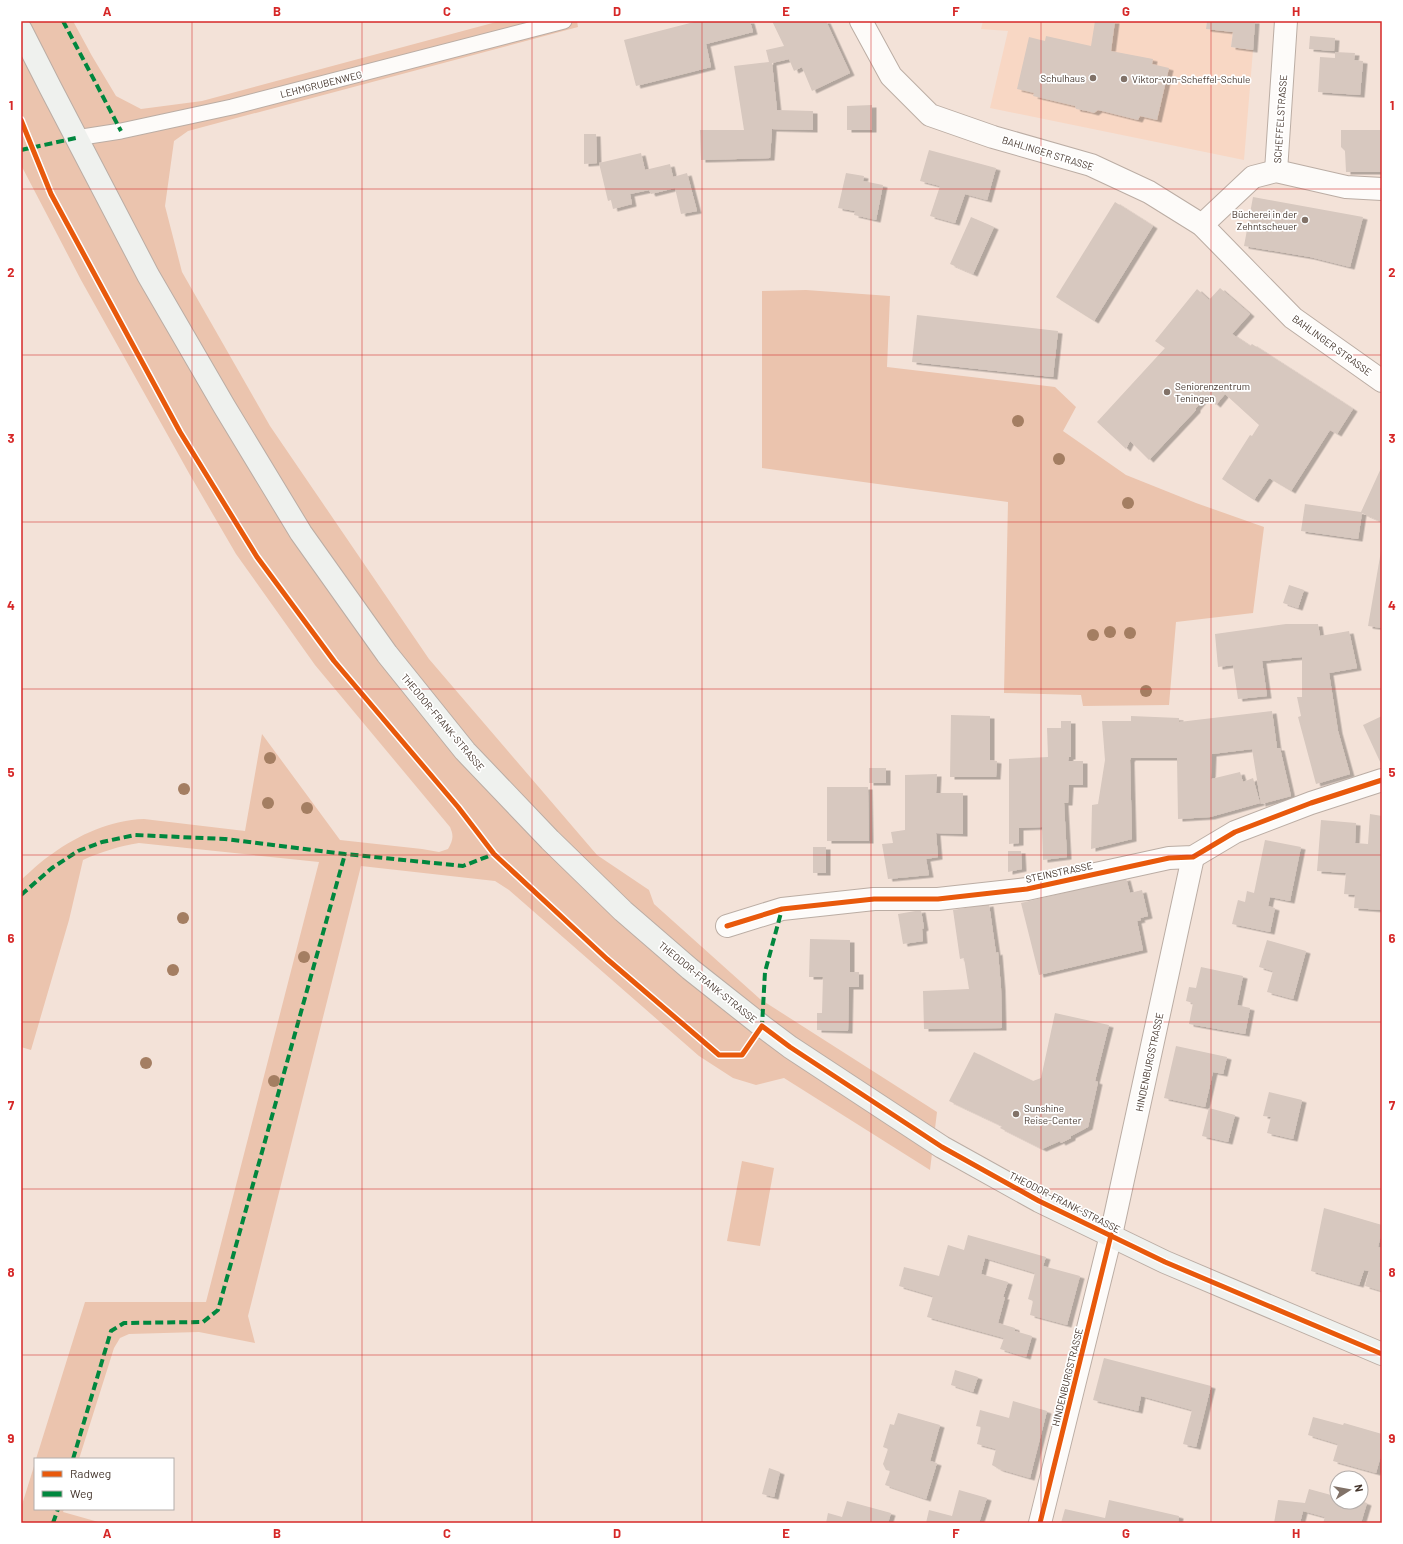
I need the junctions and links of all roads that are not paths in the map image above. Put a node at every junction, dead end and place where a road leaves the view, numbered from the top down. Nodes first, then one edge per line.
1 (564, 21) edge
2 (861, 21) edge
3 (1286, 21) edge
4 (21, 30) edge
5 (76, 138) junction
6 (1276, 171) junction
7 (1382, 189) edge
8 (1202, 225) junction
9 (1382, 381) edge
10 (1382, 780) edge
11 (1193, 857) junction
12 (727, 926) dead end
13 (1111, 1236) junction
14 (1382, 1354) edge
15 (1040, 1523) edge

1 - 5 lane, LEHMGRUBENWEG
2 - 8 street, BAHLINGER STRASSE
3 - 6 street, SCHEFFELSTRASSE
4 - 5 main road, THEODOR-FRANK-STRASSE
5 - 13 main road, THEODOR-FRANK-STRASSE
6 - 7 street
6 - 8 street, SCHEFFELSTRASSE
8 - 9 street, BAHLINGER STRASSE
10 - 11 street, STEINSTRASSE
11 - 12 street, STEINSTRASSE
11 - 13 street, HINDENBURGSTRASSE
13 - 14 main road, THEODOR-FRANK-STRASSE
13 - 15 street, HINDENBURGSTRASSE

